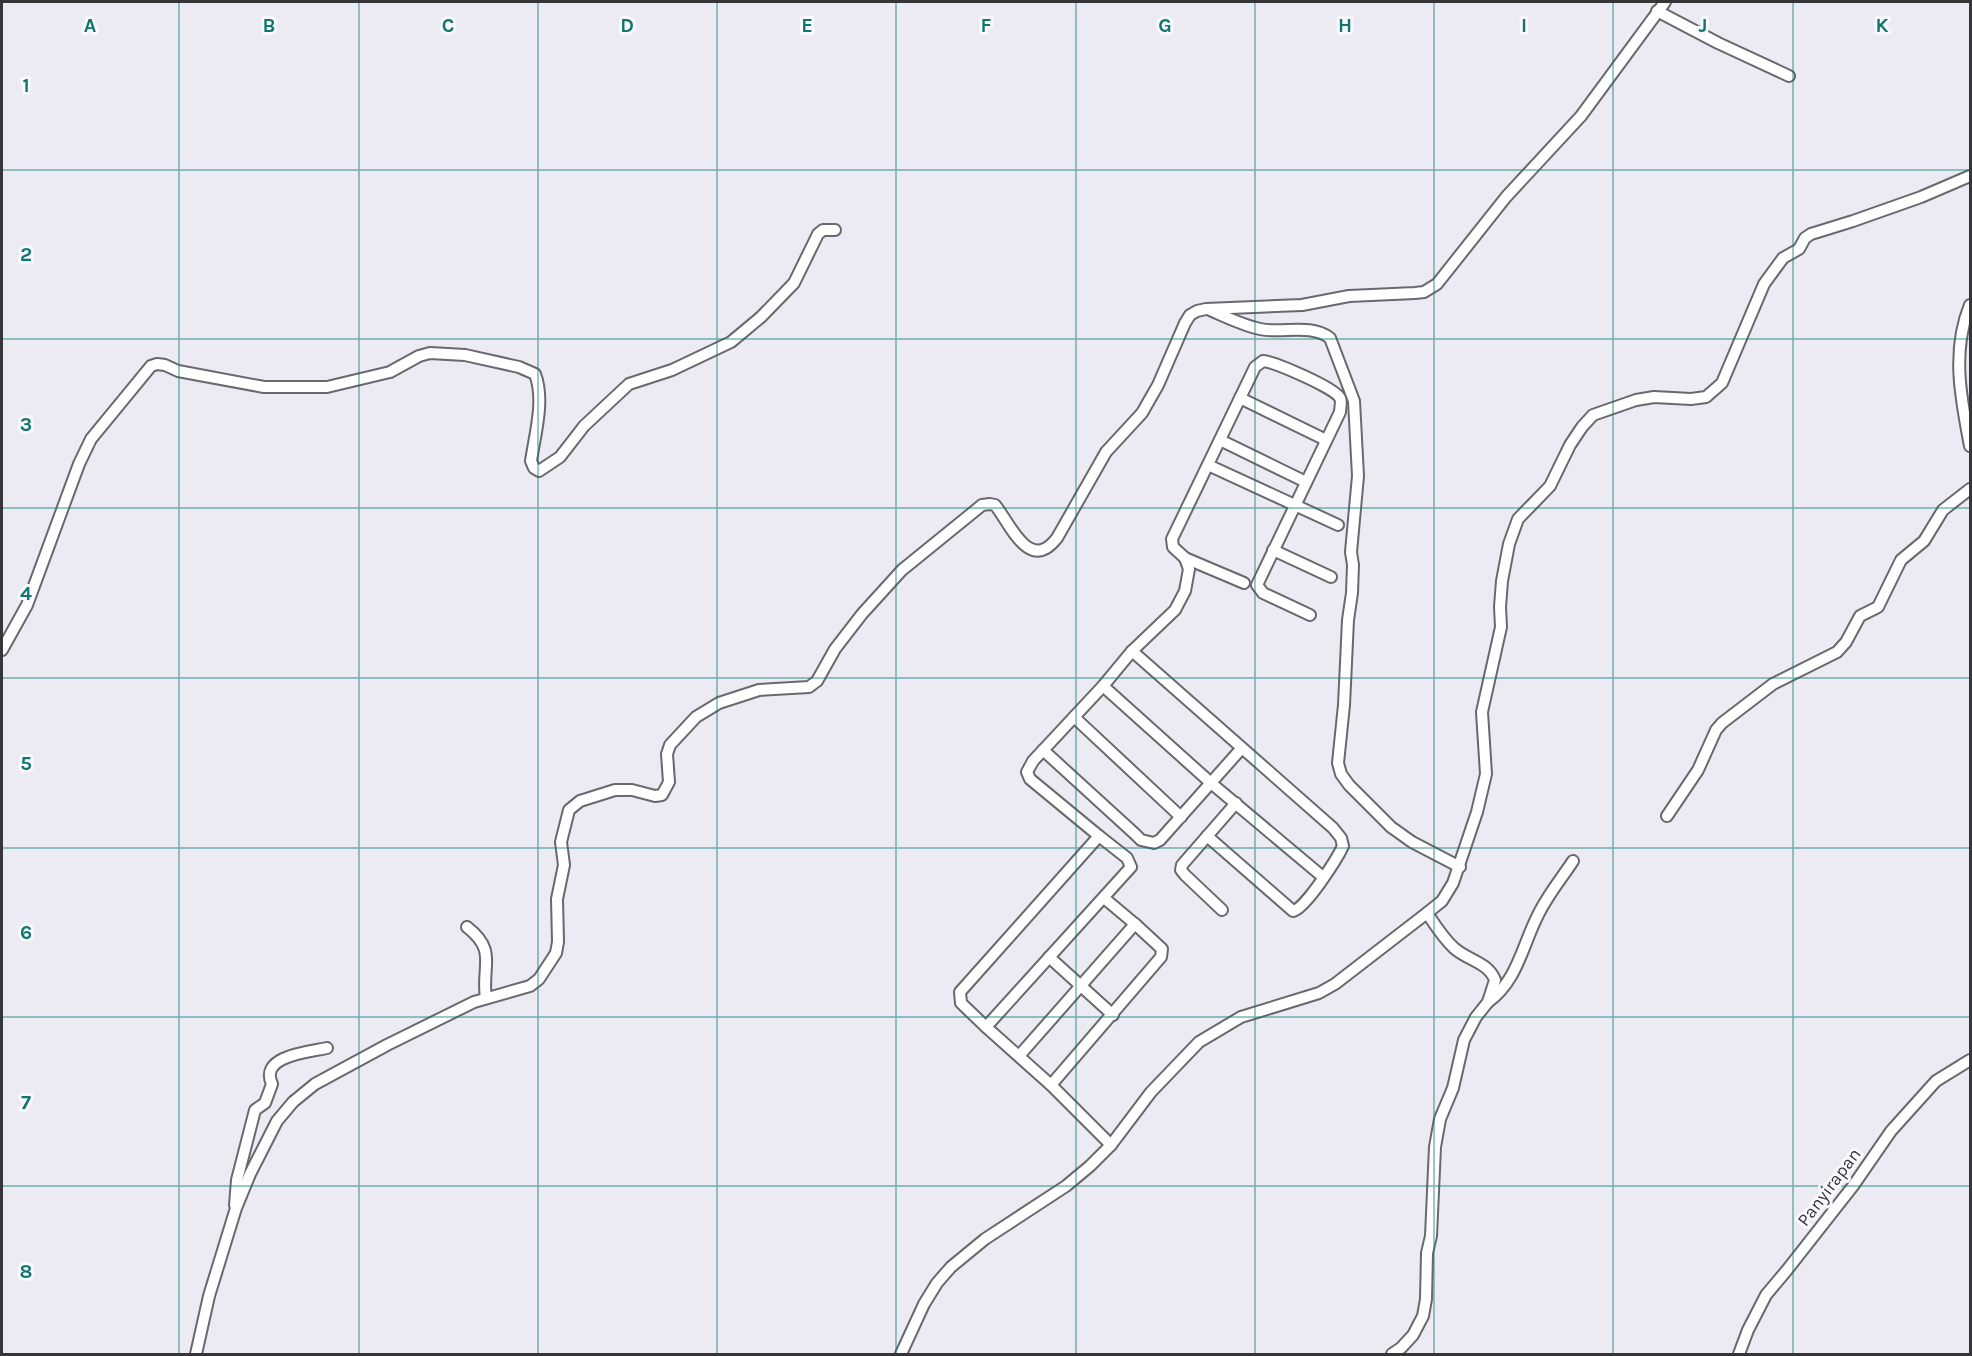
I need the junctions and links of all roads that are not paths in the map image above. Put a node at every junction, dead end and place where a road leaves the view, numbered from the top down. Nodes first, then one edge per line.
1 (1665, 2) edge
2 (1657, 11) junction
3 (1789, 76) dead end
4 (1971, 176) edge
5 (835, 230) dead end
6 (1971, 305) edge
7 (1210, 310) junction
8 (1240, 398) junction
9 (1220, 440) junction
10 (1326, 440) junction
11 (1971, 446) edge
12 (1208, 465) junction
13 (1306, 482) junction
14 (1971, 489) edge
15 (1294, 505) junction
16 (1338, 525) dead end
17 (1273, 550) junction
18 (1185, 558) junction
19 (1331, 577) dead end
20 (1244, 583) dead end
21 (1310, 615) dead end
22 (2, 650) edge
23 (1132, 651) junction
24 (1102, 686) junction
25 (1074, 717) junction
26 (1242, 749) junction
27 (1043, 750) junction
28 (1211, 783) junction
29 (1236, 804) junction
30 (1667, 816) dead end
31 (1181, 817) junction
32 (1099, 836) junction
33 (1207, 836) junction
34 (1573, 861) dead end
35 (1460, 867) junction
36 (1323, 877) junction
37 (1104, 898) junction
38 (1222, 910) dead end
39 (1427, 913) junction
40 (1135, 924) junction
41 (467, 927) dead end
42 (1049, 957) junction
43 (1081, 986) junction
44 (486, 998) junction
45 (1488, 1002) junction
46 (1113, 1015) junction
47 (986, 1027) junction
48 (327, 1048) dead end
49 (1019, 1056) junction
50 (1971, 1060) edge
51 (1051, 1085) junction
52 (1112, 1144) junction
53 (236, 1208) junction
54 (196, 1354) edge
55 (901, 1354) edge
56 (1392, 1354) edge
57 (1739, 1354) edge

1 - 2 street
2 - 3 street
2 - 7 street
4 - 35 street
5 - 22 street
6 - 11 street
7 - 35 street
7 - 44 street
8 - 9 street
8 - 10 street
8 - 10 street
9 - 12 street
9 - 13 street
10 - 13 street
12 - 15 street
12 - 18 street
13 - 15 street
14 - 30 street
15 - 16 street
15 - 17 street
17 - 19 street
17 - 21 street
18 - 20 street
18 - 23 street
23 - 24 street
23 - 26 street
24 - 25 street
24 - 28 street
25 - 27 street
25 - 31 street
26 - 28 street
26 - 36 street
27 - 31 street
27 - 32 street
28 - 29 street
28 - 31 street
29 - 33 street
29 - 36 street
32 - 37 street
32 - 47 street
33 - 36 street
33 - 38 street
34 - 45 street
35 - 39 street
37 - 40 street
37 - 42 street
39 - 45 street
39 - 52 street
40 - 43 street
40 - 46 street
41 - 44 street
42 - 43 street
42 - 47 street
43 - 46 street
43 - 49 street
44 - 53 street
45 - 56 street
46 - 51 street
47 - 49 street
48 - 53 street
49 - 51 street
50 - 57 street, Panyirapan
51 - 52 street
52 - 55 street
53 - 54 street

